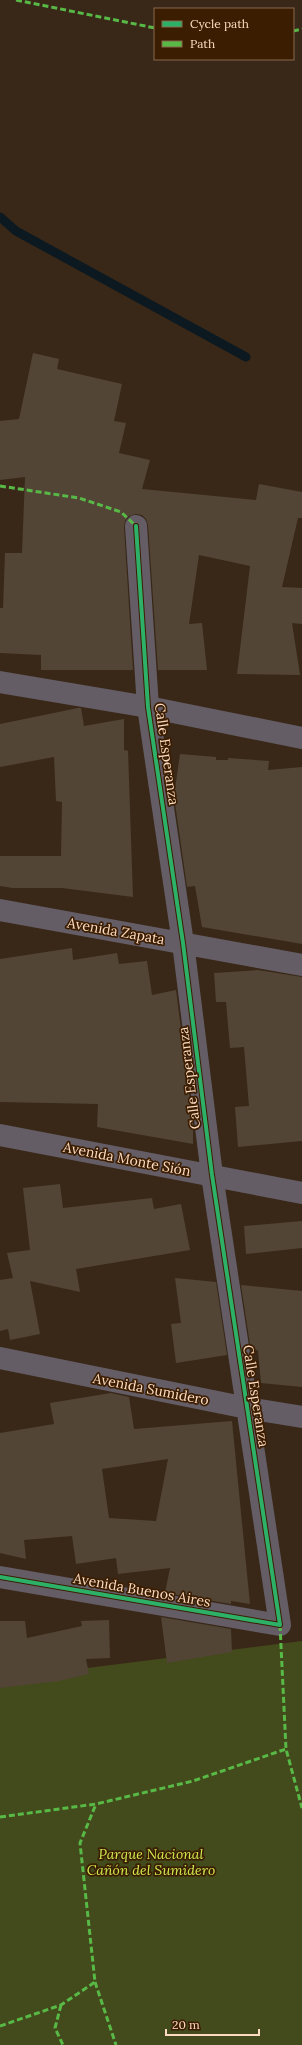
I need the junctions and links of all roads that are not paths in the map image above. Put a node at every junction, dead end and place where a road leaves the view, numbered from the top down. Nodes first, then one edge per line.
1 (136, 526) dead end
2 (0, 682) edge
3 (148, 708) junction
4 (302, 738) edge
5 (0, 910) edge
6 (183, 944) junction
7 (302, 965) edge
8 (0, 1136) edge
9 (212, 1175) junction
10 (302, 1193) edge
11 (0, 1358) edge
12 (247, 1408) junction
13 (302, 1417) edge
14 (0, 1577) edge
15 (280, 1625) joint

1 - 3 street, Calle Esperanza
2 - 3 street
3 - 4 street
3 - 6 street, Calle Esperanza
5 - 6 street, Avenida Zapata
6 - 7 street, Avenida Zapata
6 - 9 street, Calle Esperanza
8 - 9 street, Avenida Monte Sión
9 - 10 street, Avenida Monte Sión
9 - 12 street, Calle Esperanza
11 - 12 street, Avenida Sumidero
12 - 13 street, Avenida Sumidero
12 - 15 street, Calle Esperanza
14 - 15 street, Avenida Buenos Aires

